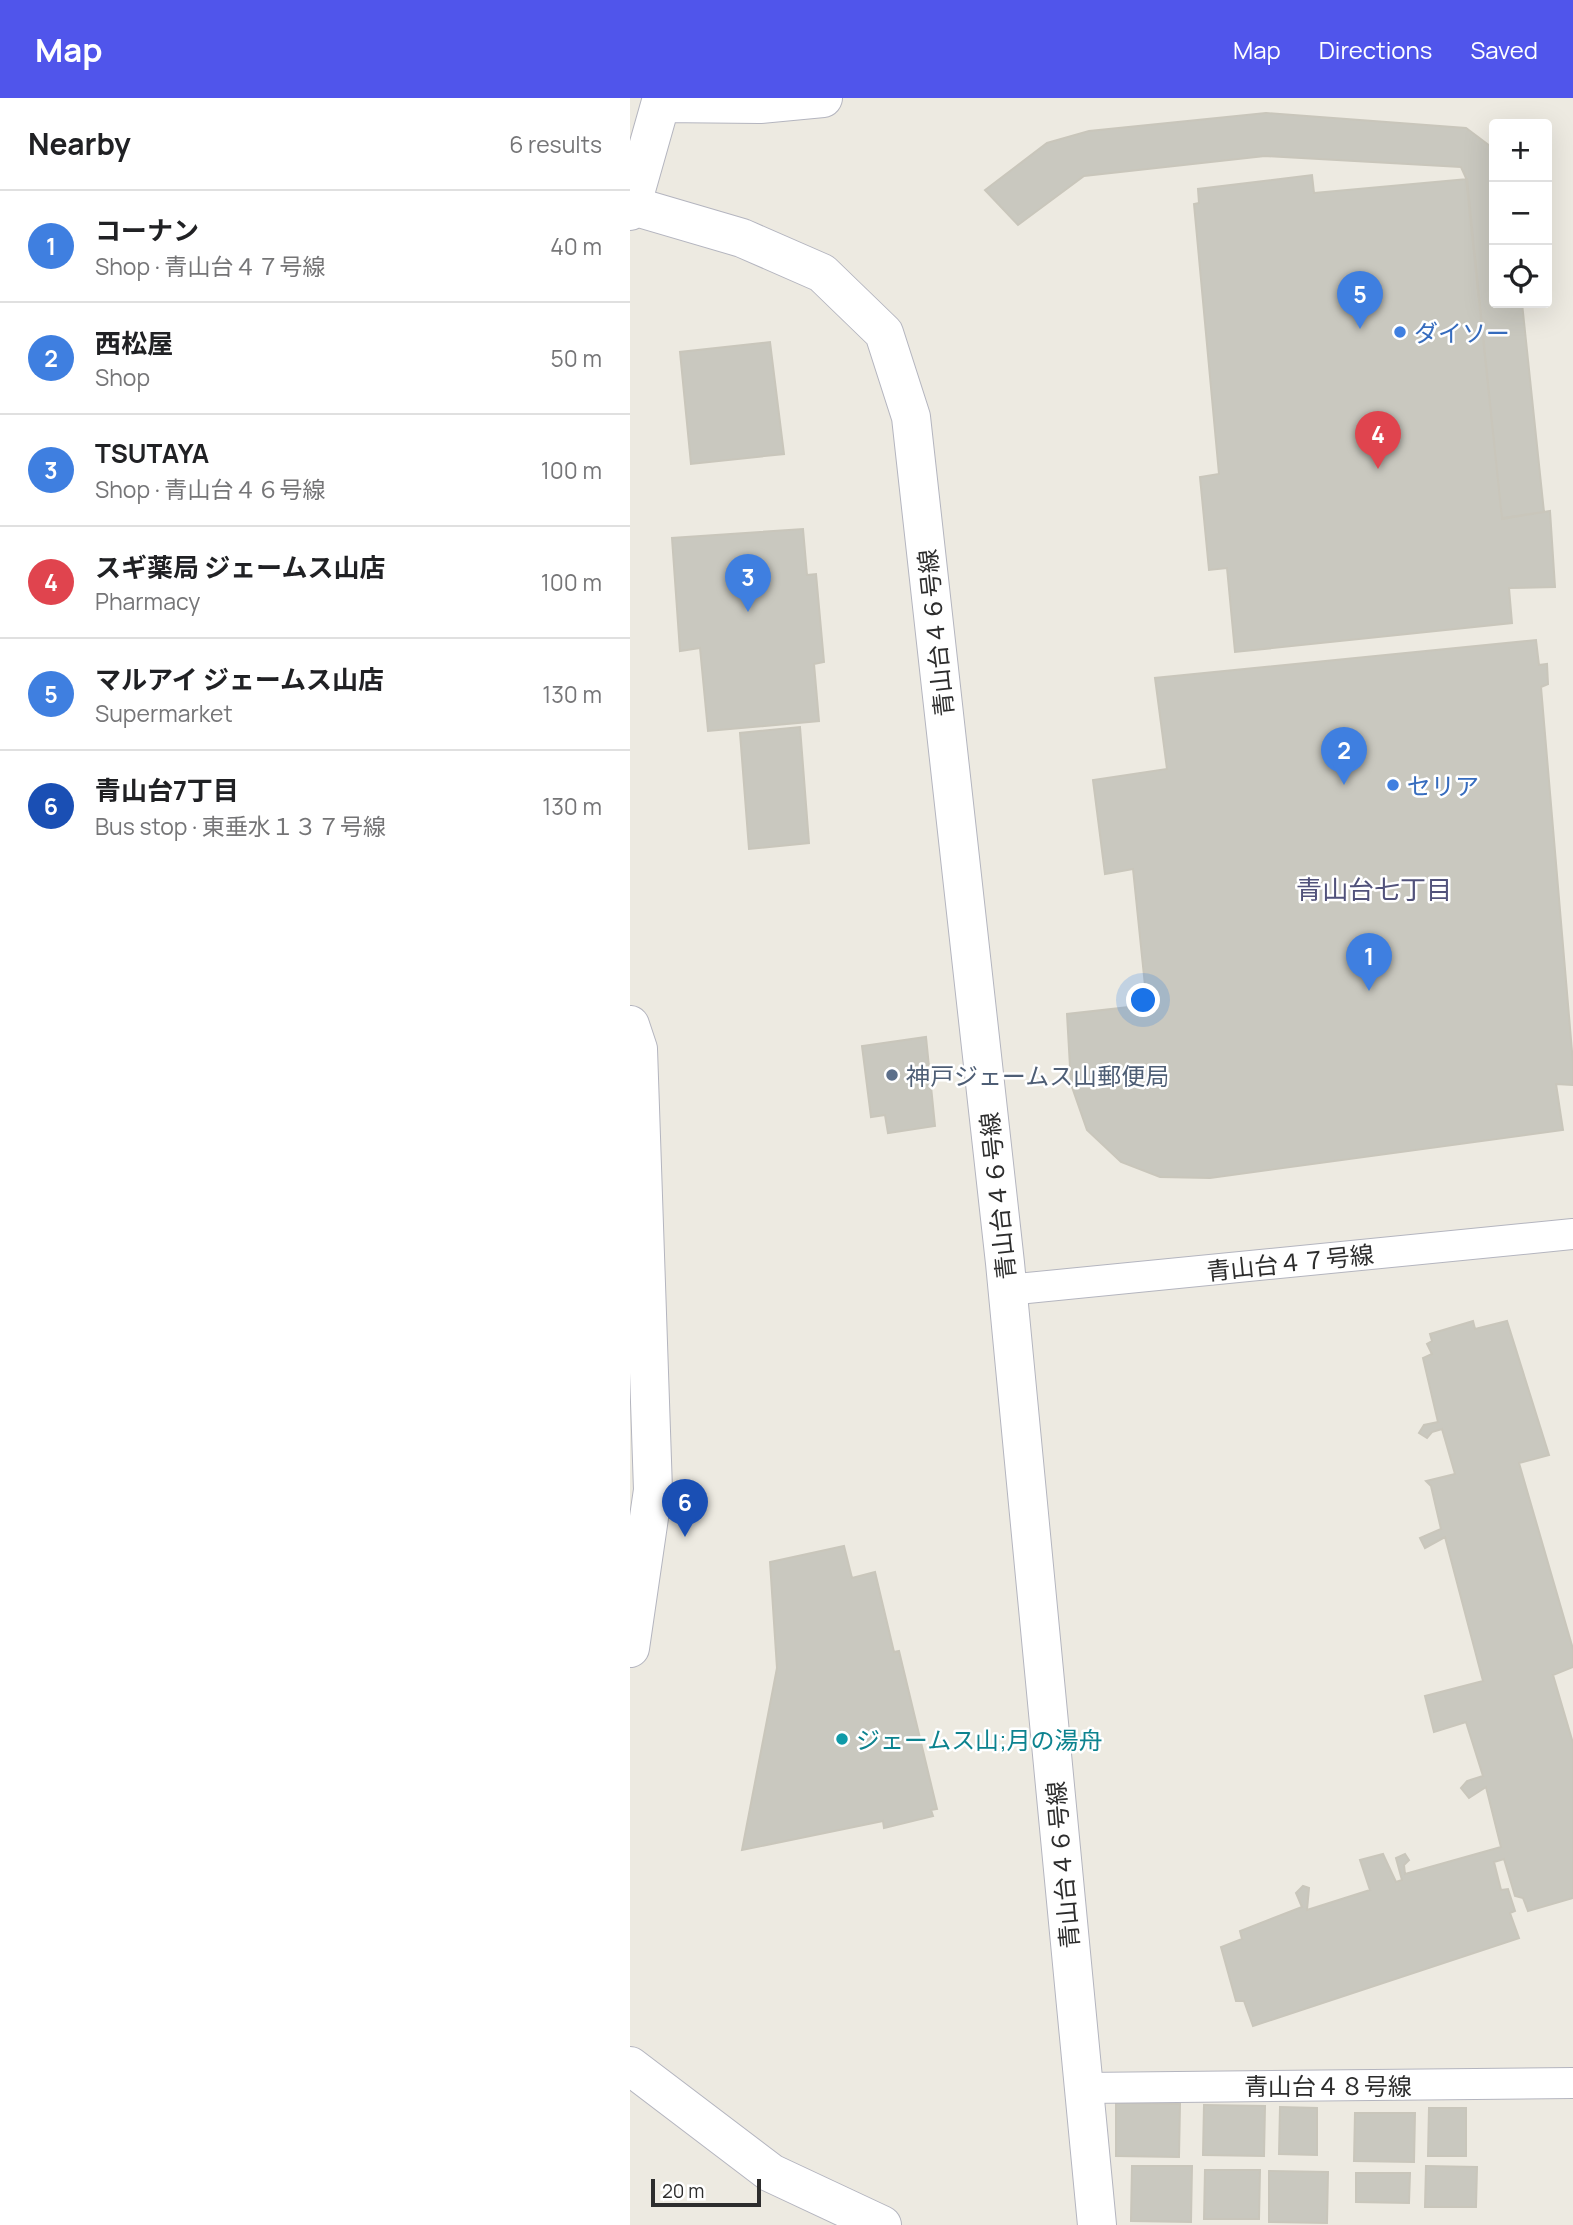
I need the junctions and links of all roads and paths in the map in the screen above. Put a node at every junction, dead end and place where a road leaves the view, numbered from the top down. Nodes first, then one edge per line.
1 (822, 98) edge
2 (662, 100) edge
3 (631, 208) edge
4 (630, 1025) edge
5 (1573, 1234) edge
6 (1007, 1290) junction
7 (630, 1648) edge
8 (630, 2066) edge
9 (1573, 2083) edge
10 (1083, 2088) junction
11 (882, 2225) edge
12 (1097, 2225) edge

1 - 2 street
2 - 3 street
3 - 6 street, 青山台４６号線
4 - 7 street
5 - 6 street, 青山台４７号線
6 - 10 street, 青山台４６号線
8 - 11 street
9 - 10 street, 青山台４８号線
10 - 12 street, 青山台４６号線

